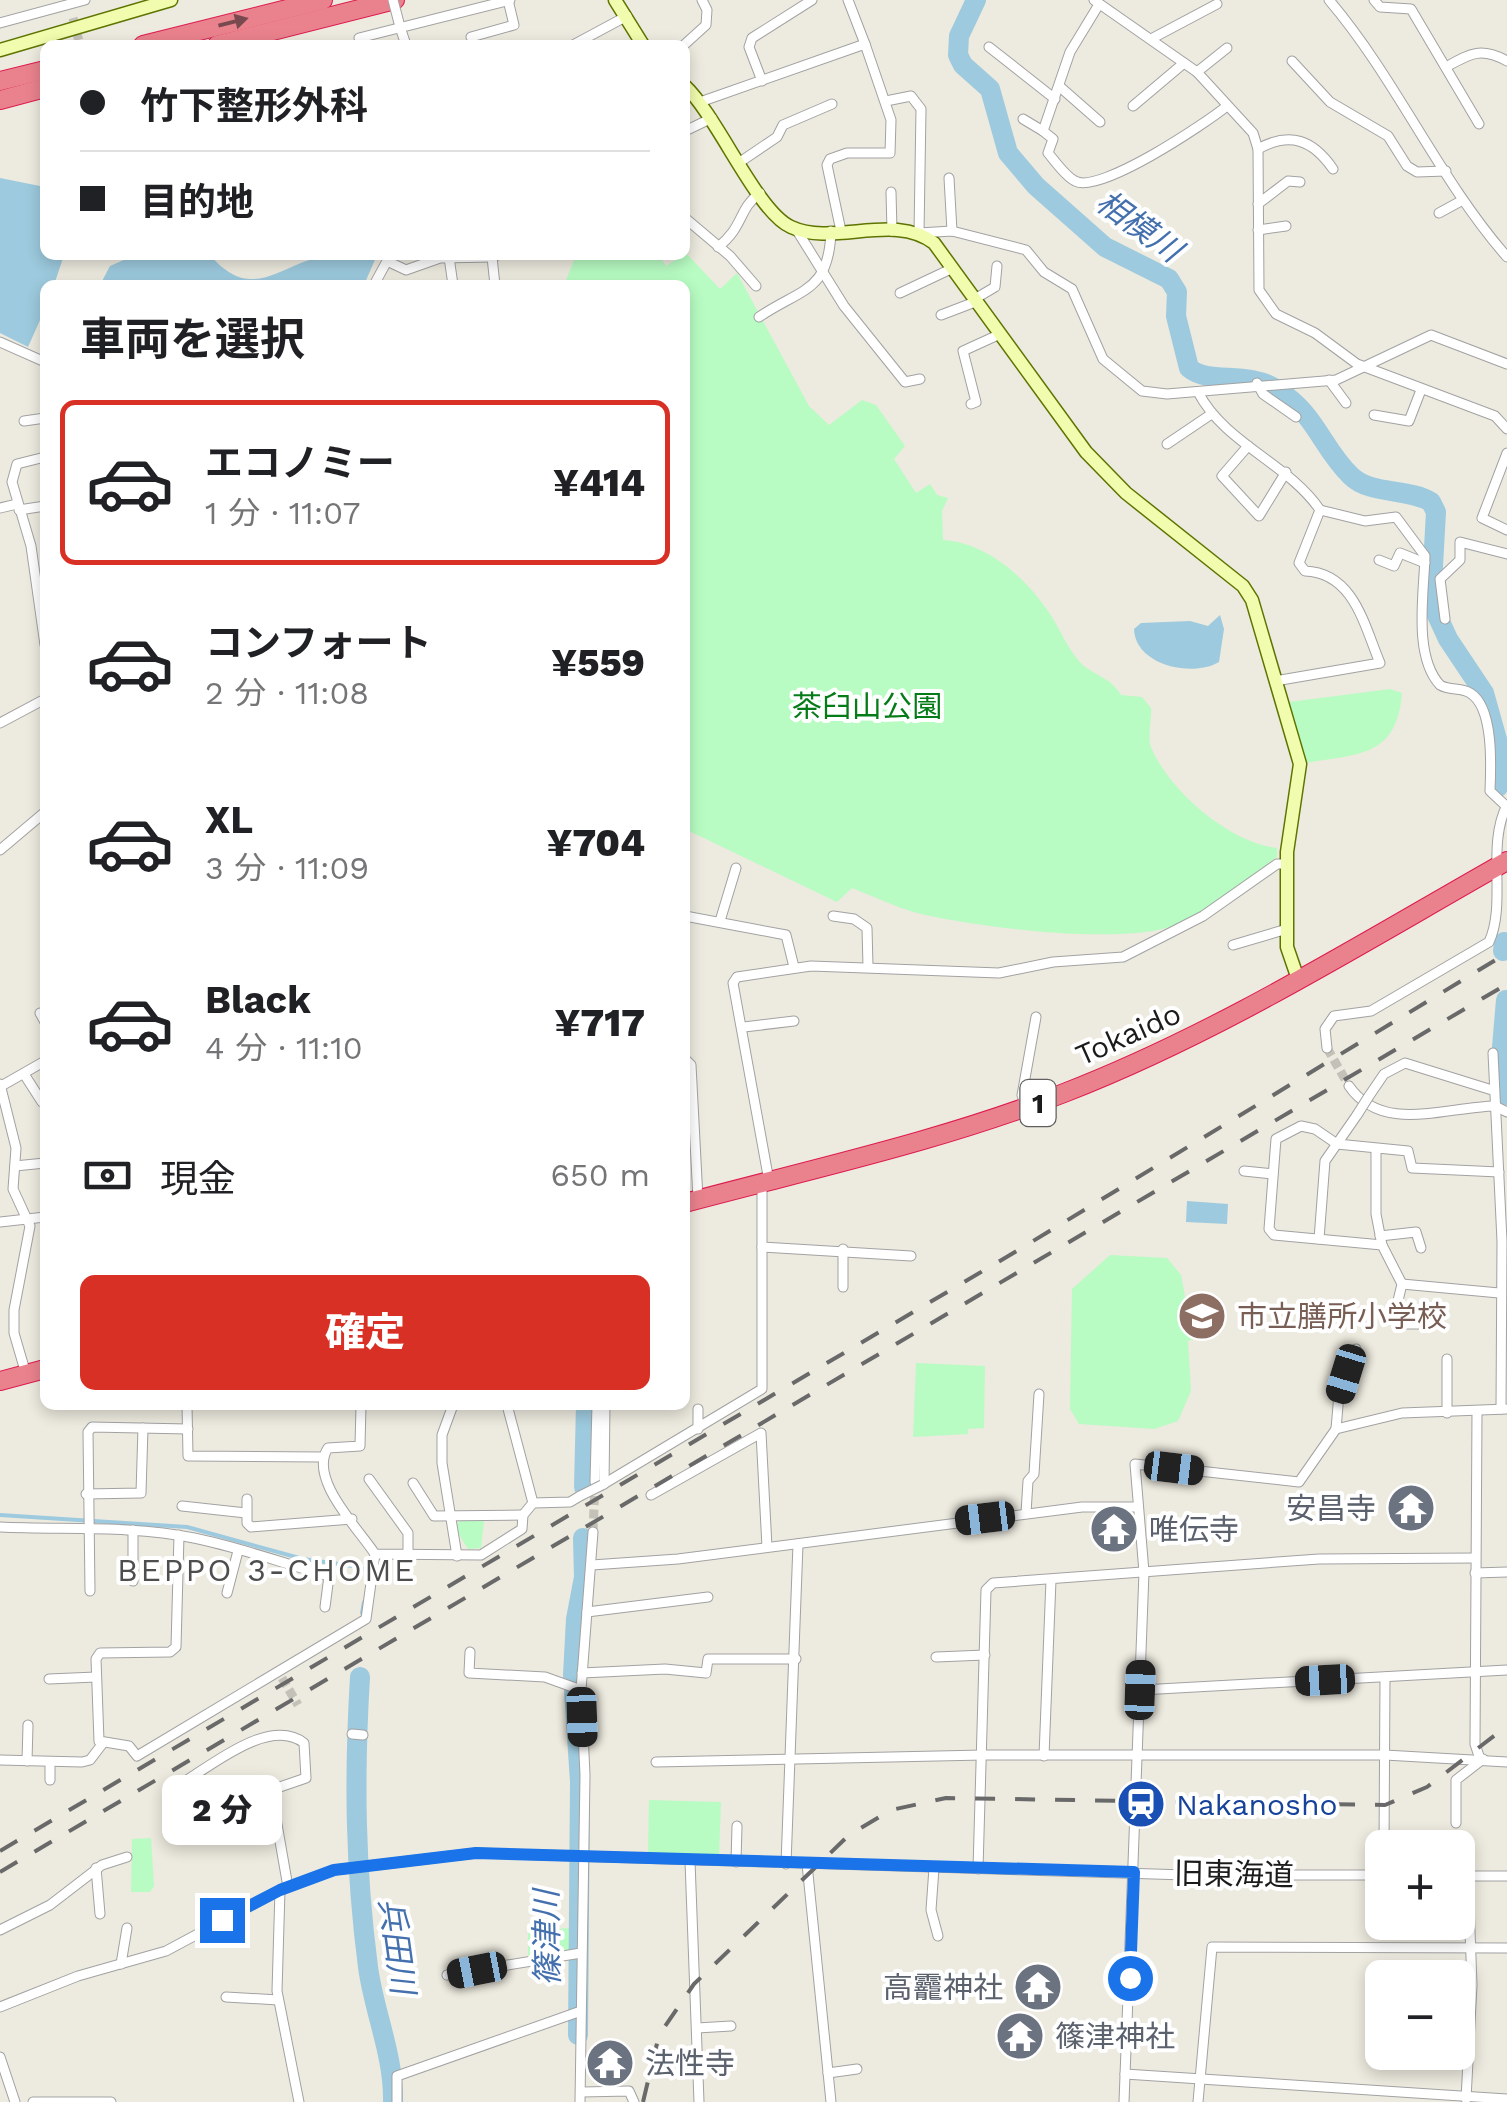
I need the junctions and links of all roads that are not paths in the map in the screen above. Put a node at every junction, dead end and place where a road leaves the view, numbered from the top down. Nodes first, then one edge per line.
1 (85, 0) edge
2 (171, 0) edge
3 (323, 0) edge
4 (394, 0) edge
5 (508, 0) edge
6 (618, 0) edge
7 (702, 0) edge
8 (812, 0) edge
9 (848, 0) edge
10 (1328, 0) edge
11 (1374, 0) edge
12 (70, 4) junction
13 (1217, 4) dead end
14 (1102, 5) edge
15 (627, 16) junction
16 (73, 18) tunnel mouth
17 (0, 24) edge
18 (400, 26) junction
19 (359, 38) dead end
20 (471, 38) dead end
21 (1151, 39) junction
22 (163, 40) edge
23 (236, 40) edge
24 (404, 40) edge
25 (582, 40) edge
26 (640, 40) edge
27 (690, 40) edge
28 (865, 44) junction
29 (989, 47) dead end
30 (1227, 48) dead end
31 (0, 50) edge
32 (1292, 61) dead end
33 (1507, 61) edge
34 (1184, 62) junction
35 (1446, 67) junction
36 (40, 71) edge
37 (1197, 72) junction
38 (0, 81) edge
39 (762, 81) junction
40 (1059, 86) junction
41 (40, 89) edge
42 (690, 91) edge
43 (1055, 99) junction
44 (0, 100) edge
45 (886, 101) junction
46 (700, 102) junction
47 (832, 104) dead end
48 (1133, 106) dead end
49 (1227, 106) junction
50 (1477, 116) dead end
51 (712, 118) junction
52 (1022, 118) dead end
53 (1100, 122) dead end
54 (690, 129) edge
55 (1042, 131) junction
56 (1258, 149) junction
57 (1048, 152) junction
58 (1037, 158) dead end
59 (740, 162) junction
60 (1333, 169) dead end
61 (1446, 171) junction
62 (950, 178) dead end
63 (1300, 182) dead end
64 (892, 192) dead end
65 (760, 194) junction
66 (1461, 201) junction
67 (1258, 204) junction
68 (1439, 214) dead end
69 (690, 222) edge
70 (1286, 226) dead end
71 (796, 229) junction
72 (1258, 230) junction
73 (836, 231) junction
74 (892, 231) junction
75 (952, 231) junction
76 (919, 233) junction
77 (718, 247) junction
78 (1507, 257) edge
79 (439, 260) edge
80 (998, 266) dead end
81 (953, 268) junction
82 (824, 274) junction
83 (377, 280) edge
84 (756, 286) dead end
85 (900, 293) dead end
86 (974, 301) junction
87 (941, 315) dead end
88 (759, 317) dead end
89 (998, 335) junction
90 (0, 342) edge
91 (40, 360) edge
92 (1507, 364) edge
93 (1365, 366) junction
94 (920, 379) dead end
95 (1330, 380) junction
96 (1258, 383) junction
97 (1422, 390) junction
98 (1198, 392) junction
99 (1346, 403) dead end
100 (971, 404) dead end
101 (1374, 415) dead end
102 (1210, 416) junction
103 (1296, 417) dead end
104 (40, 419) edge
105 (24, 421) dead end
106 (1507, 429) edge
107 (1167, 444) dead end
108 (1248, 446) junction
109 (1507, 454) edge
110 (40, 459) edge
111 (1286, 472) junction
112 (40, 506) edge
113 (18, 507) junction
114 (0, 508) edge
115 (1320, 510) junction
116 (1507, 530) edge
117 (1507, 554) edge
118 (1379, 560) dead end
119 (1425, 563) junction
120 (40, 610) edge
121 (1445, 619) dead end
122 (1275, 681) junction
123 (40, 702) edge
124 (0, 723) edge
125 (1507, 805) edge
126 (40, 816) edge
127 (0, 850) edge
128 (1287, 864) junction
129 (1502, 864) edge
130 (736, 868) dead end
131 (833, 916) dead end
132 (690, 917) edge
133 (720, 921) junction
134 (1287, 929) junction
135 (1233, 944) dead end
136 (868, 966) junction
137 (794, 967) junction
138 (1298, 979) junction
139 (1036, 1016) dead end
140 (794, 1022) dead end
141 (744, 1027) junction
142 (1327, 1048) dead end
143 (1493, 1053) dead end
144 (40, 1064) edge
145 (690, 1065) edge
146 (24, 1074) junction
147 (1, 1085) edge
148 (1348, 1086) tunnel mouth
149 (1492, 1090) junction
150 (40, 1099) edge
151 (1495, 1106) junction
152 (1026, 1108) junction
153 (1507, 1112) edge
154 (1337, 1144) junction
155 (1376, 1150) junction
156 (40, 1164) edge
157 (15, 1166) junction
158 (1244, 1171) dead end
159 (1499, 1172) junction
160 (1273, 1174) junction
161 (765, 1182) junction
162 (691, 1201) edge
163 (40, 1217) edge
164 (26, 1218) junction
165 (0, 1222) edge
166 (1318, 1239) junction
167 (1381, 1241) junction
168 (762, 1247) junction
169 (1421, 1248) dead end
170 (844, 1250) junction
171 (911, 1256) dead end
172 (1402, 1284) junction
173 (843, 1287) dead end
174 (1500, 1293) junction
175 (1434, 1324) dead end
176 (1356, 1349) dead end
177 (1447, 1358) dead end
178 (36, 1372) edge
179 (0, 1381) edge
180 (1039, 1394) dead end
181 (698, 1409) dead end
182 (1504, 1409) edge
183 (187, 1410) edge
184 (361, 1410) edge
185 (451, 1410) edge
186 (508, 1410) edge
187 (597, 1410) edge
188 (605, 1410) edge
189 (1477, 1412) junction
190 (1448, 1413) junction
191 (143, 1428) junction
192 (188, 1430) junction
193 (698, 1430) junction
194 (1336, 1430) junction
195 (322, 1457) junction
196 (369, 1479) dead end
197 (413, 1483) dead end
198 (600, 1484) junction
199 (652, 1496) dead end
200 (86, 1499) junction
201 (247, 1500) dead end
202 (533, 1503) junction
203 (182, 1506) dead end
204 (1136, 1507) junction
205 (246, 1513) junction
206 (1026, 1513) junction
207 (523, 1515) junction
208 (447, 1516) junction
209 (352, 1519) junction
210 (0, 1527) edge
211 (89, 1528) junction
212 (133, 1530) junction
213 (593, 1532) tunnel mouth
214 (180, 1536) junction
215 (798, 1544) junction
216 (767, 1547) junction
217 (238, 1551) junction
218 (375, 1554) junction
219 (408, 1554) junction
220 (457, 1556) junction
221 (1474, 1558) junction
222 (588, 1570) junction
223 (1144, 1572) junction
224 (1507, 1572) edge
225 (1474, 1573) junction
226 (1051, 1580) junction
227 (133, 1581) dead end
228 (90, 1591) dead end
229 (227, 1593) dead end
230 (708, 1597) dead end
231 (325, 1607) dead end
232 (587, 1612) junction
233 (470, 1652) dead end
234 (985, 1655) junction
235 (936, 1656) dead end
236 (796, 1659) junction
237 (1507, 1670) edge
238 (1474, 1672) junction
239 (582, 1673) junction
240 (1385, 1676) junction
241 (96, 1677) junction
242 (49, 1678) dead end
243 (576, 1689) junction
244 (1140, 1690) junction
245 (28, 1725) dead end
246 (103, 1743) junction
247 (984, 1755) junction
248 (1138, 1755) junction
249 (1385, 1755) junction
250 (1044, 1756) junction
251 (792, 1758) junction
252 (1482, 1759) junction
253 (0, 1760) edge
254 (28, 1761) junction
255 (50, 1762) junction
256 (656, 1762) dead end
257 (1507, 1762) edge
258 (196, 1775) junction
259 (50, 1780) dead end
260 (179, 1785) dead end
261 (272, 1790) junction
262 (1456, 1823) dead end
263 (737, 1826) dead end
264 (1384, 1830) edge
265 (128, 1857) dead end
266 (579, 1858) junction
267 (690, 1861) junction
268 (736, 1862) junction
269 (786, 1864) junction
270 (807, 1864) junction
271 (96, 1868) junction
272 (934, 1868) junction
273 (978, 1869) junction
274 (1134, 1872) junction
275 (1365, 1876) edge
276 (1475, 1876) edge
277 (1507, 1876) edge
278 (284, 1889) junction
279 (100, 1914) dead end
280 (127, 1928) dead end
281 (0, 1930) edge
282 (938, 1936) dead end
283 (1467, 1940) edge
284 (1468, 1948) junction
285 (1507, 1948) edge
286 (578, 1953) junction
287 (121, 1964) junction
288 (447, 1975) dead end
289 (226, 1998) dead end
290 (278, 2000) junction
291 (0, 2007) edge
292 (579, 2011) junction
293 (731, 2026) dead end
294 (696, 2028) junction
295 (0, 2057) edge
296 (856, 2069) dead end
297 (828, 2073) junction
298 (1125, 2074) junction
299 (1200, 2078) junction
300 (581, 2097) edge
301 (1507, 2099) edge
302 (1466, 2100) edge
303 (15, 2102) edge
304 (33, 2102) edge
305 (111, 2102) edge
306 (299, 2102) edge
307 (397, 2102) edge
308 (634, 2102) edge
309 (700, 2102) edge
310 (831, 2102) edge
311 (1124, 2102) edge
312 (1198, 2102) edge

1 - 12 street
2 - 31 street
22 -> 3 highway
4 - 18 street, bridge
4 - 23 highway
5 - 18 street
5 - 20 street
6 - 15 street
7 - 27 street
8 - 39 street
9 - 28 street
10 - 61 street
11 - 35 street
12 - 16 street
12 - 17 street
13 - 21 street
14 - 21 street
14 - 40 street
15 - 25 street
15 - 26 street
18 - 19 street
18 - 24 street
21 - 34 street
28 - 39 street
28 - 45 street
29 - 43 street
30 - 37 street
32 - 61 street
33 - 35 street
34 - 37 street
34 - 48 street
35 - 50 street
36 - 38 highway
37 - 49 street
39 - 46 street
40 - 43 street
40 - 53 street
41 - 44 highway
42 - 46 street
43 - 55 street
45 - 73 street
45 - 76 street
46 - 51 street
47 - 59 street
49 - 56 street
49 - 57 street
51 - 54 street
51 - 59 street
52 - 55 street
55 - 57 street
56 - 60 street
56 - 67 street
57 - 58 street
59 - 65 street
61 - 66 street
62 - 75 street
63 - 67 street
64 - 74 street
65 - 71 street
65 - 77 street
66 - 68 street
66 - 78 street
67 - 72 street
69 - 77 street
70 - 72 street
71 - 73 street
71 - 82 street
72 - 93 street
73 - 74 street
73 - 82 street
74 - 76 street
75 - 76 street
75 - 98 street
76 - 81 street
77 - 84 street
79 - 83 street
80 - 86 street
81 - 85 street
81 - 86 street
82 - 88 street
82 - 94 street
86 - 87 street
86 - 89 street
89 - 100 street
89 - 122 street
90 - 91 street
92 - 93 street
93 - 95 street
93 - 97 street
95 - 96 street
95 - 99 street
96 - 98 street
96 - 103 street
97 - 101 street
97 - 106 street
98 - 102 street
102 - 107 street
102 - 108 street
104 - 105 street
108 - 111 street
108 - 111 street
109 - 116 street
110 - 113 street
111 - 115 street
112 - 113 street
113 - 114 street
113 - 120 street
115 - 119 street
115 - 122 street
117 - 121 street
118 - 119 street
119 - 125 street
122 - 128 street
123 - 124 street
125 - 129 street
126 - 127 street
128 - 134 street
128 - 136 street
129 - 138 highway, Tokaido / 1
129 - 142 street
130 - 133 street
131 - 136 street
132 - 133 street
133 - 137 street
134 - 135 street
134 - 138 street
136 - 137 street
137 - 141 street
138 - 152 highway, Tokaido / 1
139 - 152 street
140 - 141 street
141 - 161 street
143 - 149 street
144 - 146 street
145 - 162 street
146 - 147 street
146 - 150 street
147 - 157 street
148 - 151 street
149 - 151 street
149 - 154 street, bridge
151 - 153 street
151 - 159 street
152 - 161 highway, Tokaido / 1
154 - 155 street
154 - 160 street
154 - 166 street
155 - 159 street
155 - 167 street
156 - 157 street
157 - 164 street
158 - 160 street
159 - 174 street
160 - 166 street
161 - 162 highway, Tokaido / 1
161 - 168 street
163 - 164 street
164 - 165 street
164 - 178 street
166 - 167 street
167 - 169 street
167 - 172 street
168 - 170 street
168 - 193 street
170 - 171 street
170 - 173 street
172 - 174 street
172 - 175 street
174 - 182 street
176 - 194 street
177 - 190 street
178 - 179 highway
180 - 206 street
181 - 193 street
182 - 189 street
183 - 192 street
184 - 195 street
185 - 208 street
186 - 202 street
187 - 198 street
188 - 198 street
189 - 190 street
189 - 221 street
190 - 194 street
191 - 192 street
191 - 200 street
191 - 200 street
192 - 195 street
193 - 198 street
194 - 204 street
195 - 209 street
196 - 219 street
197 - 208 street
198 - 202 street, bridge
199 - 216 street
200 - 211 street
201 - 205 street
202 - 207 street
203 - 205 street
204 - 206 street
204 - 223 street
205 - 209 street
206 - 215 street
207 - 208 street
207 - 220 street
208 - 220 street
209 - 218 street
210 - 211 street
211 - 212 street
211 - 228 street
212 - 214 street
212 - 227 street
213 - 222 street
214 - 217 street
214 - 241 street
215 - 216 street
215 - 236 street
216 - 222 street
217 - 229 street
217 - 231 street
218 - 219 street
218 - 246 street
219 - 220 street
221 - 223 street
221 - 225 street
222 - 232 street
223 - 226 street
223 - 244 street
224 - 225 street
225 - 238 street
226 - 234 street
226 - 250 street
230 - 232 street
232 - 239 street
233 - 243 street
234 - 235 street
234 - 247 street
236 - 239 street
236 - 251 street
237 - 238 street
238 - 240 street
238 - 252 street
239 - 243 street
240 - 244 street
240 - 249 street
241 - 242 street
241 - 246 street
243 - 266 street
244 - 248 street
245 - 254 street
246 - 255 street
247 - 250 street
247 - 251 street
247 - 273 street
248 - 249 street
248 - 250 street
248 - 274 street
249 - 252 street
249 - 264 street
251 - 256 street
251 - 269 street
252 - 257 street
252 - 262 street
253 - 254 street
254 - 255 street
255 - 259 street
258 - 260 street
258 - 261 street
258 - 261 street
261 - 278 street
263 - 268 street
265 - 271 street
266 - 267 street
266 - 278 street
266 - 286 street
267 - 268 street
267 - 294 street
268 - 269 street
269 - 270 street
270 - 272 street
270 - 297 street
271 - 279 street
271 - 281 street
272 - 273 street
272 - 282 street
273 - 274 street
274 - 275 street, 旧東海道
274 - 298 street, 旧東海道
276 - 277 street
278 - 287 street
278 - 290 street
280 - 287 street
283 - 284 street
284 - 285 street
284 - 299 street
284 - 302 street
286 - 288 street
286 - 292 street
287 - 291 street
289 - 290 street
290 - 306 street
292 - 300 street
292 - 307 street
293 - 294 street
294 - 309 street
295 - 303 street
296 - 297 street
297 - 310 street
298 - 299 street
298 - 311 street, 旧東海道
299 - 302 street
299 - 312 street
300 - 308 street
301 - 302 street
304 - 305 street

